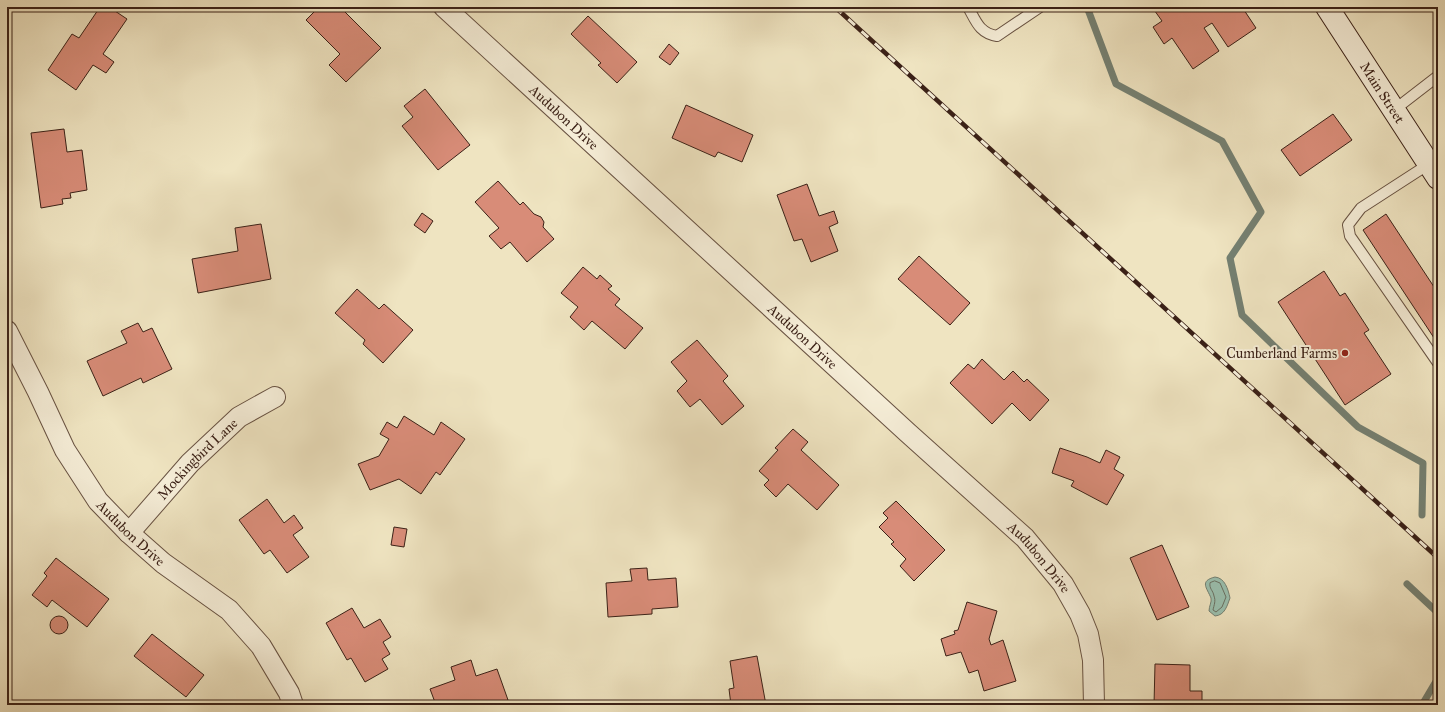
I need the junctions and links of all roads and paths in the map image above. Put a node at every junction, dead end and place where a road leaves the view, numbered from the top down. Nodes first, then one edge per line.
1 (444, 7) edge
2 (968, 7) edge
3 (1040, 7) edge
4 (1328, 7) edge
5 (1438, 76) edge
6 (1394, 110) junction
7 (1433, 171) edge
8 (7, 331) edge
9 (1438, 363) edge
10 (275, 397) dead end
11 (129, 533) junction
12 (293, 705) edge
13 (1094, 705) edge

1 - 13 street, Audubon Drive
2 - 3 lane
4 - 6 main road, Main Street
5 - 6 lane
6 - 7 main road, Main Street
7 - 9 lane
8 - 11 street, Audubon Drive
10 - 11 street, Mockingbird Lane
11 - 12 street, Audubon Drive

